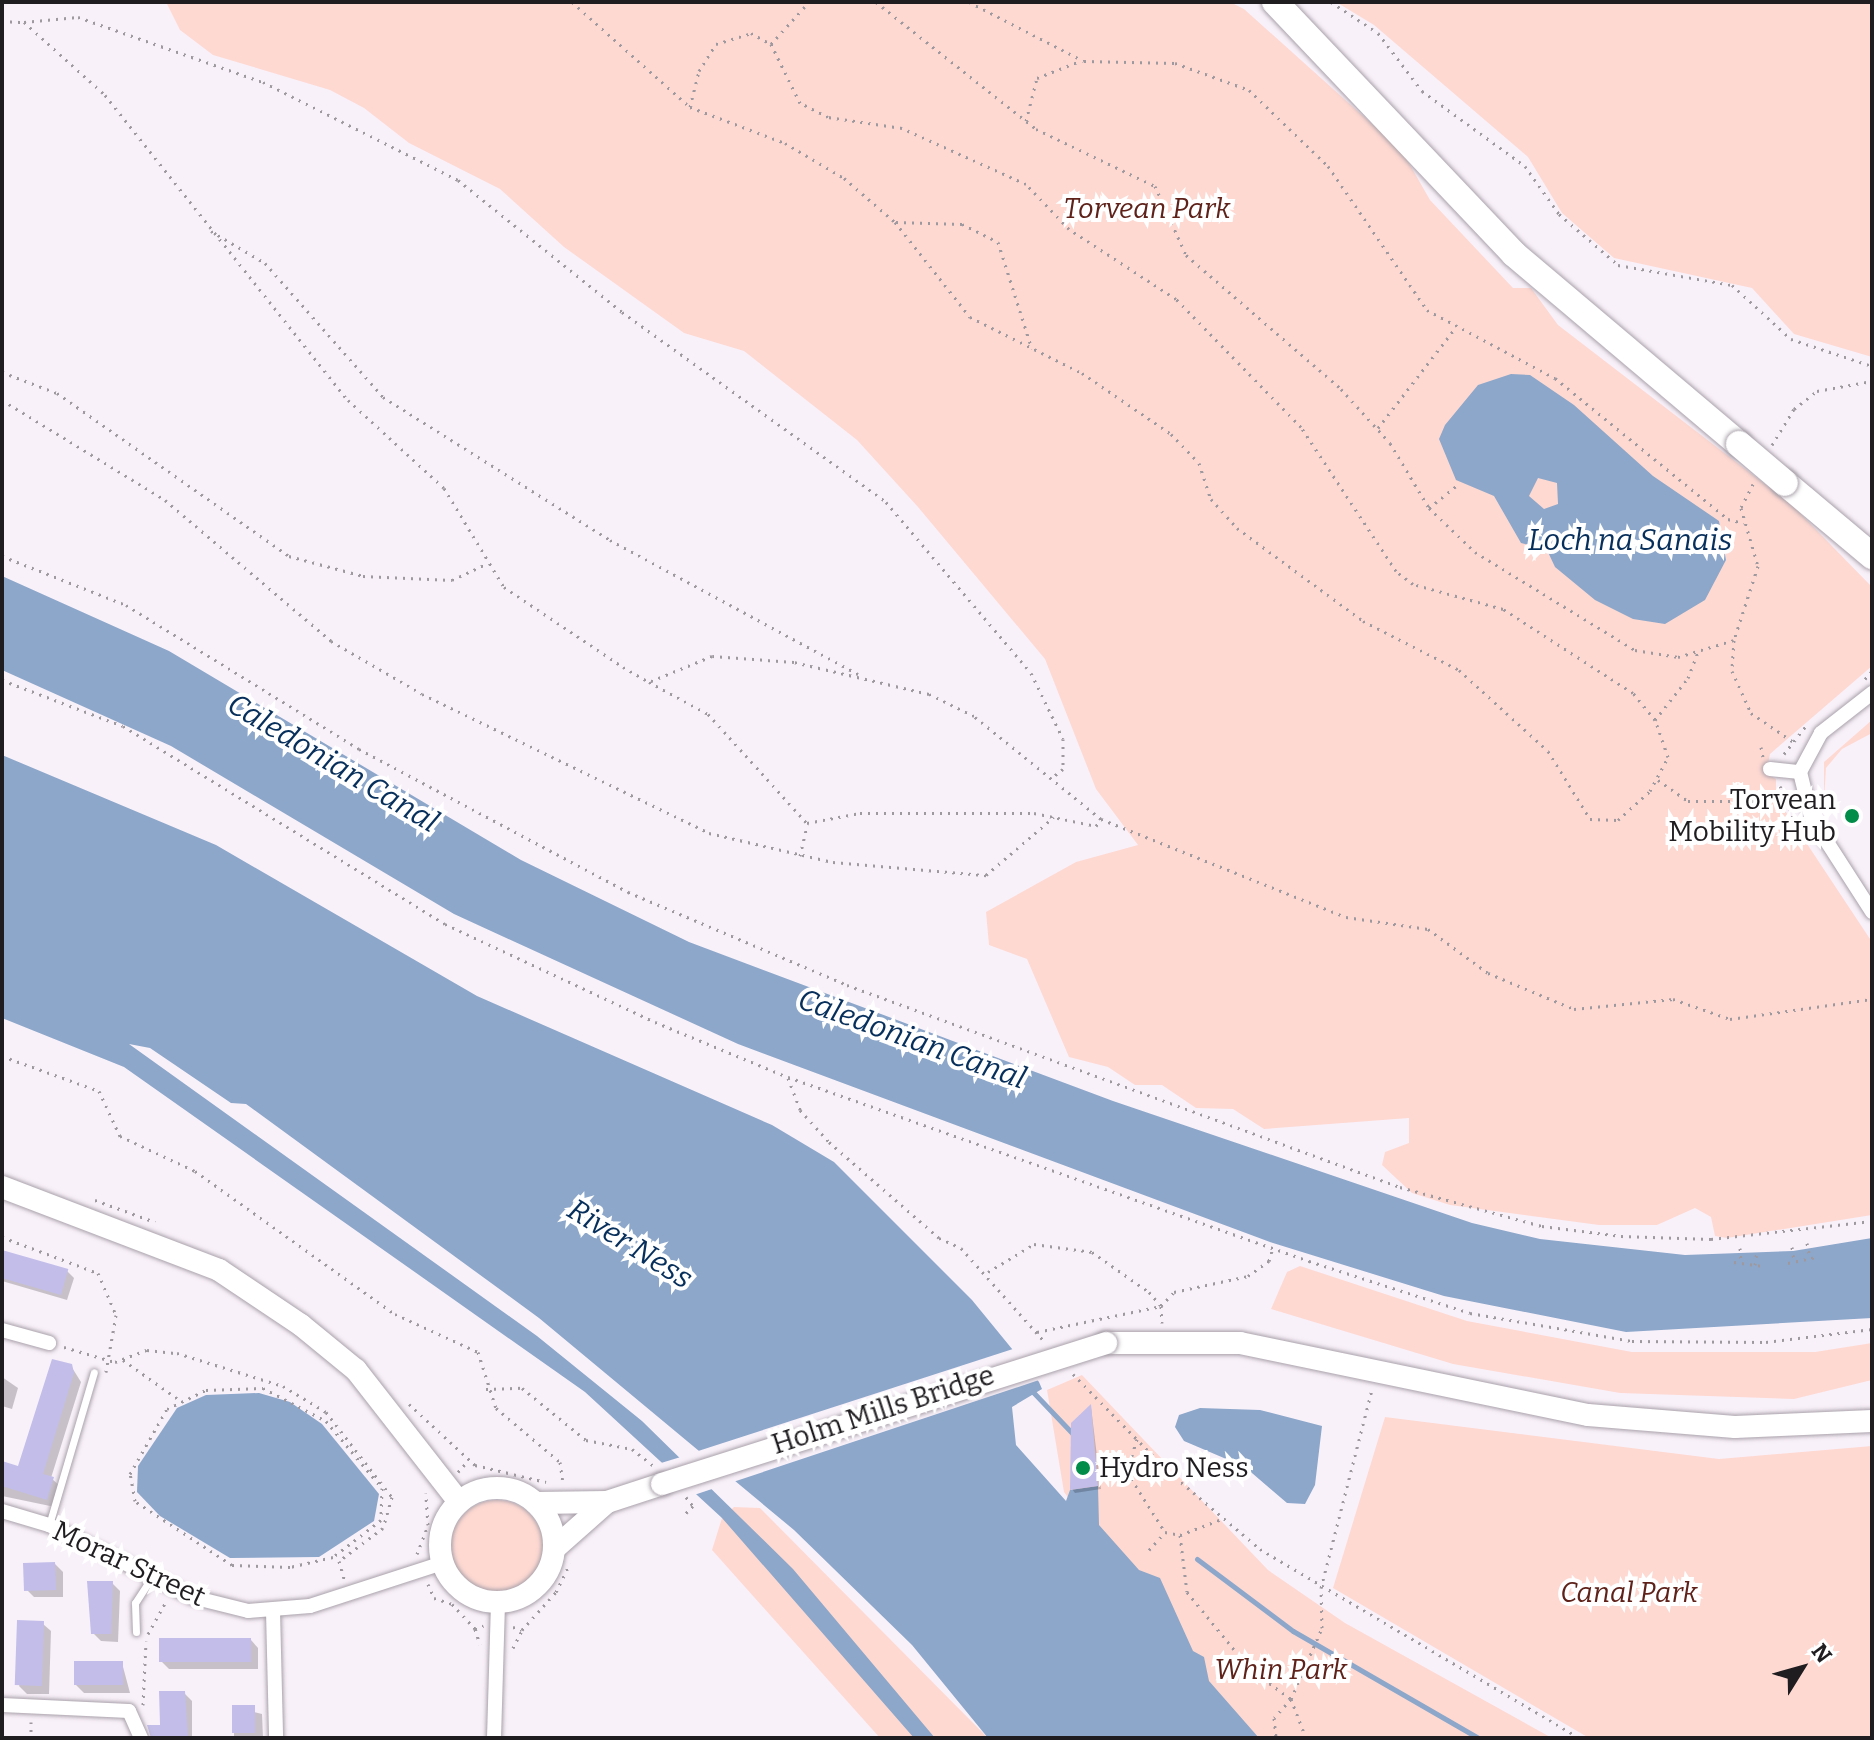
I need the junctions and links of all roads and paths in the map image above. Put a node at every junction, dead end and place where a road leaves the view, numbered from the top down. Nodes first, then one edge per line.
1 (572, 2) edge
2 (809, 2) edge
3 (876, 2) edge
4 (969, 2) edge
5 (1275, 2) edge
6 (1331, 2) edge
7 (2, 21) edge
8 (24, 22) junction
9 (771, 44) junction
10 (1084, 61) junction
11 (690, 107) junction
12 (1026, 121) junction
13 (895, 222) junction
14 (207, 229) junction
15 (1456, 327) junction
16 (1032, 349) junction
17 (1872, 366) edge
18 (2, 372) edge
19 (1872, 381) edge
20 (2, 400) edge
21 (1378, 429) junction
22 (1766, 457) dead end
23 (1760, 470) dead end
24 (1457, 485) dead end
25 (1429, 508) junction
26 (1743, 523) junction
27 (1863, 540) edge
28 (2, 556) edge
29 (1872, 556) edge
30 (487, 564) junction
31 (1734, 640) junction
32 (1699, 650) junction
33 (862, 676) junction
34 (2, 680) edge
35 (649, 682) junction
36 (1870, 697) edge
37 (1655, 720) junction
38 (1792, 741) dead end
39 (1770, 769) dead end
40 (1800, 772) junction
41 (1054, 776) junction
42 (1658, 780) junction
43 (1785, 801) dead end
44 (1054, 817) junction
45 (1101, 819) junction
46 (807, 823) junction
47 (800, 856) junction
48 (1872, 912) edge
49 (1872, 999) edge
50 (2, 1056) edge
51 (788, 1077) junction
52 (2, 1187) edge
53 (1872, 1221) edge
54 (1807, 1243) dead end
55 (1273, 1247) junction
56 (1792, 1247) dead end
57 (1740, 1248) dead end
58 (1757, 1250) dead end
59 (1816, 1257) dead end
60 (1810, 1258) junction
61 (1794, 1261) junction
62 (1734, 1262) dead end
63 (1741, 1263) junction
64 (1788, 1263) dead end
65 (1755, 1265) junction
66 (1761, 1266) dead end
67 (987, 1273) junction
68 (1161, 1306) junction
69 (1177, 1324) dead end
70 (1872, 1329) edge
71 (2, 1330) edge
72 (1037, 1332) junction
73 (49, 1343) joint
74 (1050, 1348) dead end
75 (123, 1360) junction
76 (94, 1372) dead end
77 (1071, 1372) dead end
78 (1374, 1386) dead end
79 (486, 1389) junction
80 (178, 1399) junction
81 (1872, 1421) edge
82 (1137, 1439) junction
83 (667, 1482) junction
84 (562, 1485) dead end
85 (424, 1489) dead end
86 (459, 1502) junction
87 (607, 1502) junction
88 (536, 1503) junction
89 (2, 1511) edge
90 (686, 1513) dead end
91 (1222, 1519) junction
92 (49, 1525) junction
93 (1165, 1532) junction
94 (1180, 1535) junction
95 (1149, 1550) dead end
96 (564, 1551) junction
97 (433, 1568) junction
98 (151, 1578) junction
99 (1321, 1588) junction
100 (173, 1589) junction
101 (348, 1596) junction
102 (273, 1611) junction
103 (498, 1612) junction
104 (136, 1632) dead end
105 (1291, 1699) junction
106 (2, 1705) edge
107 (138, 1720) junction
108 (141, 1738) edge
109 (276, 1738) edge
110 (494, 1738) edge
111 (1276, 1738) edge
112 (1306, 1738) edge
113 (1580, 1738) edge

1 - 11 path
2 - 9 path
3 - 12 path
4 - 10 path
5 - 27 highway, bridge
6 - 17 path
7 - 8 path
8 - 14 path
8 - 41 path
9 - 11 path
9 - 37 path
10 - 12 path
10 - 15 path
11 - 13 path
12 - 21 path
13 - 16 path
13 - 16 path
14 - 30 path
14 - 33 path
15 - 21 path
15 - 26 path
16 - 42 path
18 - 30 path
19 - 22 path
20 - 47 path
21 - 25 path
23 - 26 path
24 - 25 path
25 - 32 path
26 - 31 path
27 - 29 highway
28 - 53 path
30 - 35 path
31 - 32 path
31 - 38 path
32 - 37 path
33 - 35 path
33 - 41 path
34 - 51 path
35 - 46 path
36 - 40 street
37 - 42 path
39 - 40 street
40 - 48 street
41 - 45 path
42 - 43 path
44 - 45 path
44 - 46 path
44 - 47 path
45 - 49 path
46 - 47 path
50 - 79 path
51 - 55 path
51 - 67 path
52 - 86 main road
54 - 60 path
55 - 68 path
55 - 70 path
56 - 61 path
57 - 63 path
58 - 65 path
59 - 60 path
60 - 61 path
61 - 64 path
62 - 63 path
63 - 65 path
65 - 66 path
67 - 68 path
67 - 72 path
68 - 69 path
68 - 72 path
71 - 73 street
72 - 74 path
73 - 75 path
75 - 80 path
75 - 101 path
76 - 92 lane
77 - 82 path
78 - 99 path
79 - 83 path
79 - 84 path
80 - 80 path
81 - 83 main road, Holm Mills Bridge, bridge
82 - 91 path
82 - 93 path
83 - 87 main road, Holm Mills Bridge
83 - 90 path
85 - 97 path
86 - 88 main road
86 - 97 main road
87 - 88 main road
87 - 96 main road
88 - 96 main road
89 - 92 street, Morar Street
91 - 94 path
91 - 99 path
92 - 98 street, Morar Street
93 - 94 path
93 - 95 path
94 - 105 path
96 - 103 main road
96 - 103 path
97 - 101 street, Morar Street
97 - 103 main road
97 - 103 path
98 - 100 street, Morar Street
98 - 104 lane
99 - 105 path
99 - 113 path
100 - 102 street, Morar Street
100 - 107 path
101 - 102 street, Morar Street
102 - 109 street
103 - 110 street
105 - 111 path
105 - 112 path
106 - 107 street
107 - 108 street

